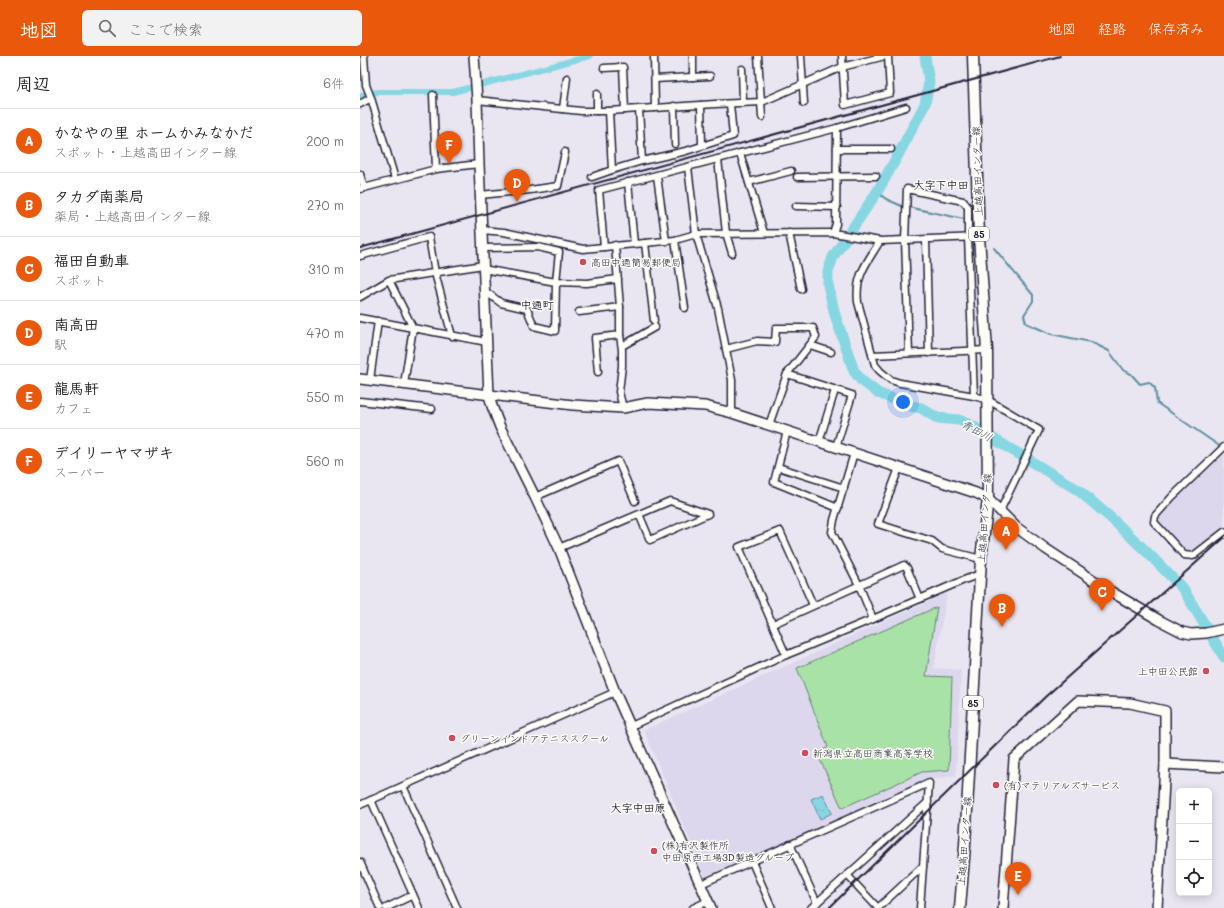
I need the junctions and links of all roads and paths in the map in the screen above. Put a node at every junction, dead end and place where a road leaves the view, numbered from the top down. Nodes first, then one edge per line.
1 (364, 56) edge
2 (474, 56) edge
3 (654, 56) edge
4 (693, 56) edge
5 (758, 56) edge
6 (801, 56) edge
7 (842, 56) edge
8 (885, 56) edge
9 (888, 56) edge
10 (973, 56) edge
11 (842, 67) junction
12 (604, 68) dead end
13 (742, 69) dead end
14 (710, 76) dead end
15 (693, 77) junction
16 (567, 78) dead end
17 (655, 79) junction
18 (803, 84) junction
19 (597, 94) dead end
20 (433, 95) dead end
21 (371, 98) junction
22 (477, 100) junction
23 (762, 102) junction
24 (743, 103) junction
25 (804, 103) dead end
26 (360, 104) edge
27 (730, 104) junction
28 (701, 105) junction
29 (674, 106) junction
30 (906, 107) dead end
31 (655, 108) junction
32 (562, 109) junction
33 (639, 109) junction
34 (625, 110) junction
35 (597, 111) junction
36 (609, 111) junction
37 (762, 117) dead end
38 (837, 128) junction
39 (675, 144) dead end
40 (702, 145) junction
41 (837, 149) junction
42 (891, 149) dead end
43 (565, 152) dead end
44 (740, 153) junction
45 (718, 159) junction
46 (642, 161) junction
47 (479, 164) junction
48 (688, 167) junction
49 (436, 169) junction
50 (612, 170) junction
51 (790, 171) dead end
52 (360, 174) edge
53 (658, 176) junction
54 (876, 176) dead end
55 (592, 177) dead end
56 (797, 177) dead end
57 (837, 177) junction
58 (395, 179) junction
59 (628, 182) junction
60 (749, 182) junction
61 (362, 188) edge
62 (480, 195) junction
63 (796, 206) dead end
64 (837, 207) junction
65 (482, 230) junction
66 (726, 233) junction
67 (764, 233) junction
68 (789, 233) junction
69 (833, 233) junction
70 (696, 234) junction
71 (968, 237) junction
72 (979, 237) junction
73 (675, 240) junction
74 (905, 240) junction
75 (926, 240) junction
76 (666, 241) junction
77 (880, 241) junction
78 (645, 243) junction
79 (634, 244) junction
80 (615, 246) junction
81 (604, 247) junction
82 (483, 248) junction
83 (732, 253) dead end
84 (360, 256) edge
85 (483, 267) junction
86 (435, 273) junction
87 (618, 279) junction
88 (389, 280) junction
89 (556, 282) junction
90 (801, 289) dead end
91 (484, 291) junction
92 (360, 297) edge
93 (620, 307) junction
94 (686, 308) dead end
95 (579, 312) dead end
96 (360, 318) edge
97 (378, 322) junction
98 (413, 328) junction
99 (452, 336) junction
100 (620, 336) junction
101 (487, 342) junction
102 (810, 345) junction
103 (622, 346) junction
104 (726, 349) junction
105 (987, 350) junction
106 (973, 351) junction
107 (831, 352) dead end
108 (929, 353) junction
109 (909, 354) junction
110 (872, 355) junction
111 (598, 372) dead end
112 (787, 374) junction
113 (360, 379) edge
114 (370, 380) junction
115 (404, 384) junction
116 (835, 390) junction
117 (489, 395) junction
118 (974, 396) junction
119 (988, 400) junction
120 (360, 401) edge
121 (623, 408) junction
122 (432, 409) dead end
123 (732, 413) junction
124 (769, 425) junction
125 (787, 431) junction
126 (819, 442) junction
127 (836, 447) junction
128 (1224, 447) edge
129 (854, 453) junction
130 (778, 467) junction
131 (899, 468) junction
132 (844, 488) junction
133 (535, 497) junction
134 (988, 499) junction
135 (635, 501) dead end
136 (838, 508) junction
137 (1000, 511) junction
138 (639, 514) junction
139 (1224, 532) edge
140 (559, 548) junction
141 (981, 559) junction
142 (980, 574) junction
143 (859, 585) junction
144 (920, 599) junction
145 (813, 605) junction
146 (873, 619) junction
147 (773, 624) junction
148 (1222, 630) edge
149 (786, 655) junction
150 (615, 692) junction
151 (630, 726) junction
152 (1165, 764) junction
153 (1224, 767) edge
154 (403, 786) junction
155 (371, 800) junction
156 (928, 802) junction
157 (360, 805) edge
158 (790, 844) junction
159 (360, 862) edge
160 (752, 862) junction
161 (923, 866) junction
162 (847, 874) junction
163 (701, 884) junction
164 (413, 895) junction
165 (817, 903) junction
166 (709, 904) edge
167 (380, 908) edge
168 (386, 908) edge
169 (418, 908) edge
170 (457, 908) edge
171 (693, 908) edge
172 (772, 908) edge
173 (811, 908) edge
174 (878, 908) edge
175 (920, 908) edge
176 (960, 908) edge
177 (1003, 908) edge
178 (1157, 908) edge

1 - 21 street
2 - 22 street
3 - 17 street
4 - 15 street
5 - 23 street
6 - 18 street
7 - 11 street
8 - 11 street
9 - 11 street
10 - 72 main road, 上越高田インター線 / 85
11 - 18 street
12 - 34 street
13 - 24 street
14 - 15 street
15 - 17 street
16 - 32 street
17 - 31 street
18 - 23 street
18 - 25 street
19 - 35 street
20 - 49 street
21 - 26 street
21 - 58 street
22 - 32 street
22 - 47 street
23 - 24 street
23 - 37 street
24 - 27 street
27 - 28 street
27 - 40 street
28 - 29 street
28 - 40 street
29 - 31 street
29 - 39 street
30 - 38 street
31 - 33 street
32 - 35 street
33 - 34 street
33 - 46 street
34 - 36 street
35 - 36 street
36 - 50 street
38 - 41 street
38 - 44 street
40 - 46 street
41 - 42 street
41 - 57 street
43 - 62 street
44 - 45 street
44 - 60 street
45 - 48 street
45 - 66 street
46 - 50 street
47 - 49 street
47 - 62 street
48 - 53 street
48 - 70 street
49 - 58 street
50 - 55 street
51 - 60 street
52 - 61 street
53 - 59 street
53 - 76 street
54 - 57 street
56 - 57 street
57 - 64 street
58 - 61 street
59 - 79 street
59 - 81 street
60 - 67 street
62 - 65 street
63 - 64 street
64 - 69 street
65 - 81 street
65 - 82 street
66 - 67 street
66 - 70 street
66 - 83 street
67 - 68 street
68 - 69 street
68 - 90 street
69 - 77 street
70 - 73 street
70 - 104 street
71 - 72 street
71 - 74 street
71 - 75 street
71 - 106 street
72 - 105 main road, 上越高田インター線 / 85
73 - 76 street
73 - 94 street
74 - 75 street
74 - 77 street
74 - 109 street
75 - 108 street
76 - 78 street
77 - 110 street
78 - 79 street
78 - 103 street
79 - 80 street
80 - 81 street
80 - 87 street
82 - 85 street
82 - 89 street
84 - 86 street
85 - 86 street
85 - 89 street
85 - 91 street
86 - 88 street
86 - 99 street
87 - 89 street
87 - 93 street
88 - 92 street
88 - 98 street
89 - 91 street
91 - 101 street
93 - 95 street
93 - 100 street
96 - 97 street
97 - 98 street
97 - 114 street
98 - 99 street
98 - 115 street
99 - 101 street
100 - 103 street
100 - 111 street
101 - 117 street
102 - 104 street
102 - 107 street
102 - 112 street
103 - 121 street
104 - 123 street
105 - 106 street
105 - 119 main road, 上越高田インター線 / 85
106 - 108 street
106 - 118 street
108 - 109 street
109 - 110 street
110 - 118 street
112 - 116 street
112 - 124 street
113 - 114 street
114 - 115 street
115 - 117 street
116 - 126 street
116 - 127 street
117 - 121 street
117 - 133 street
118 - 119 street
119 - 134 main road, 上越高田インター線 / 85
119 - 137 street
120 - 122 street
121 - 123 street
123 - 124 street
124 - 125 street
125 - 126 street
125 - 130 street
126 - 127 street
127 - 129 street
128 - 139 street
129 - 131 street
129 - 132 street
130 - 132 street
130 - 136 street
131 - 134 street
131 - 141 street
132 - 136 street
133 - 135 street
133 - 140 street
134 - 137 street
134 - 141 main road, 上越高田インター線 / 85
136 - 143 street
137 - 148 street
138 - 138 street
138 - 140 street
140 - 150 street
141 - 142 main road, 上越高田インター線 / 85
142 - 144 street
142 - 176 main road, 上越高田インター線 / 85
143 - 144 street
143 - 145 street
143 - 146 street
144 - 146 street
145 - 147 street
145 - 147 street
146 - 149 street
147 - 149 street
149 - 151 street
150 - 151 street
150 - 154 street
151 - 163 street
152 - 153 street
152 - 177 street
152 - 178 street
154 - 155 street
154 - 170 street
155 - 157 street
155 - 164 street
156 - 158 street
156 - 161 street
156 - 162 street
158 - 160 street
158 - 165 street
159 - 167 street
160 - 163 street
160 - 172 street
161 - 174 street
161 - 175 street
162 - 165 street
162 - 174 street
163 - 166 street
164 - 168 street
164 - 169 street
165 - 173 street
166 - 171 street

